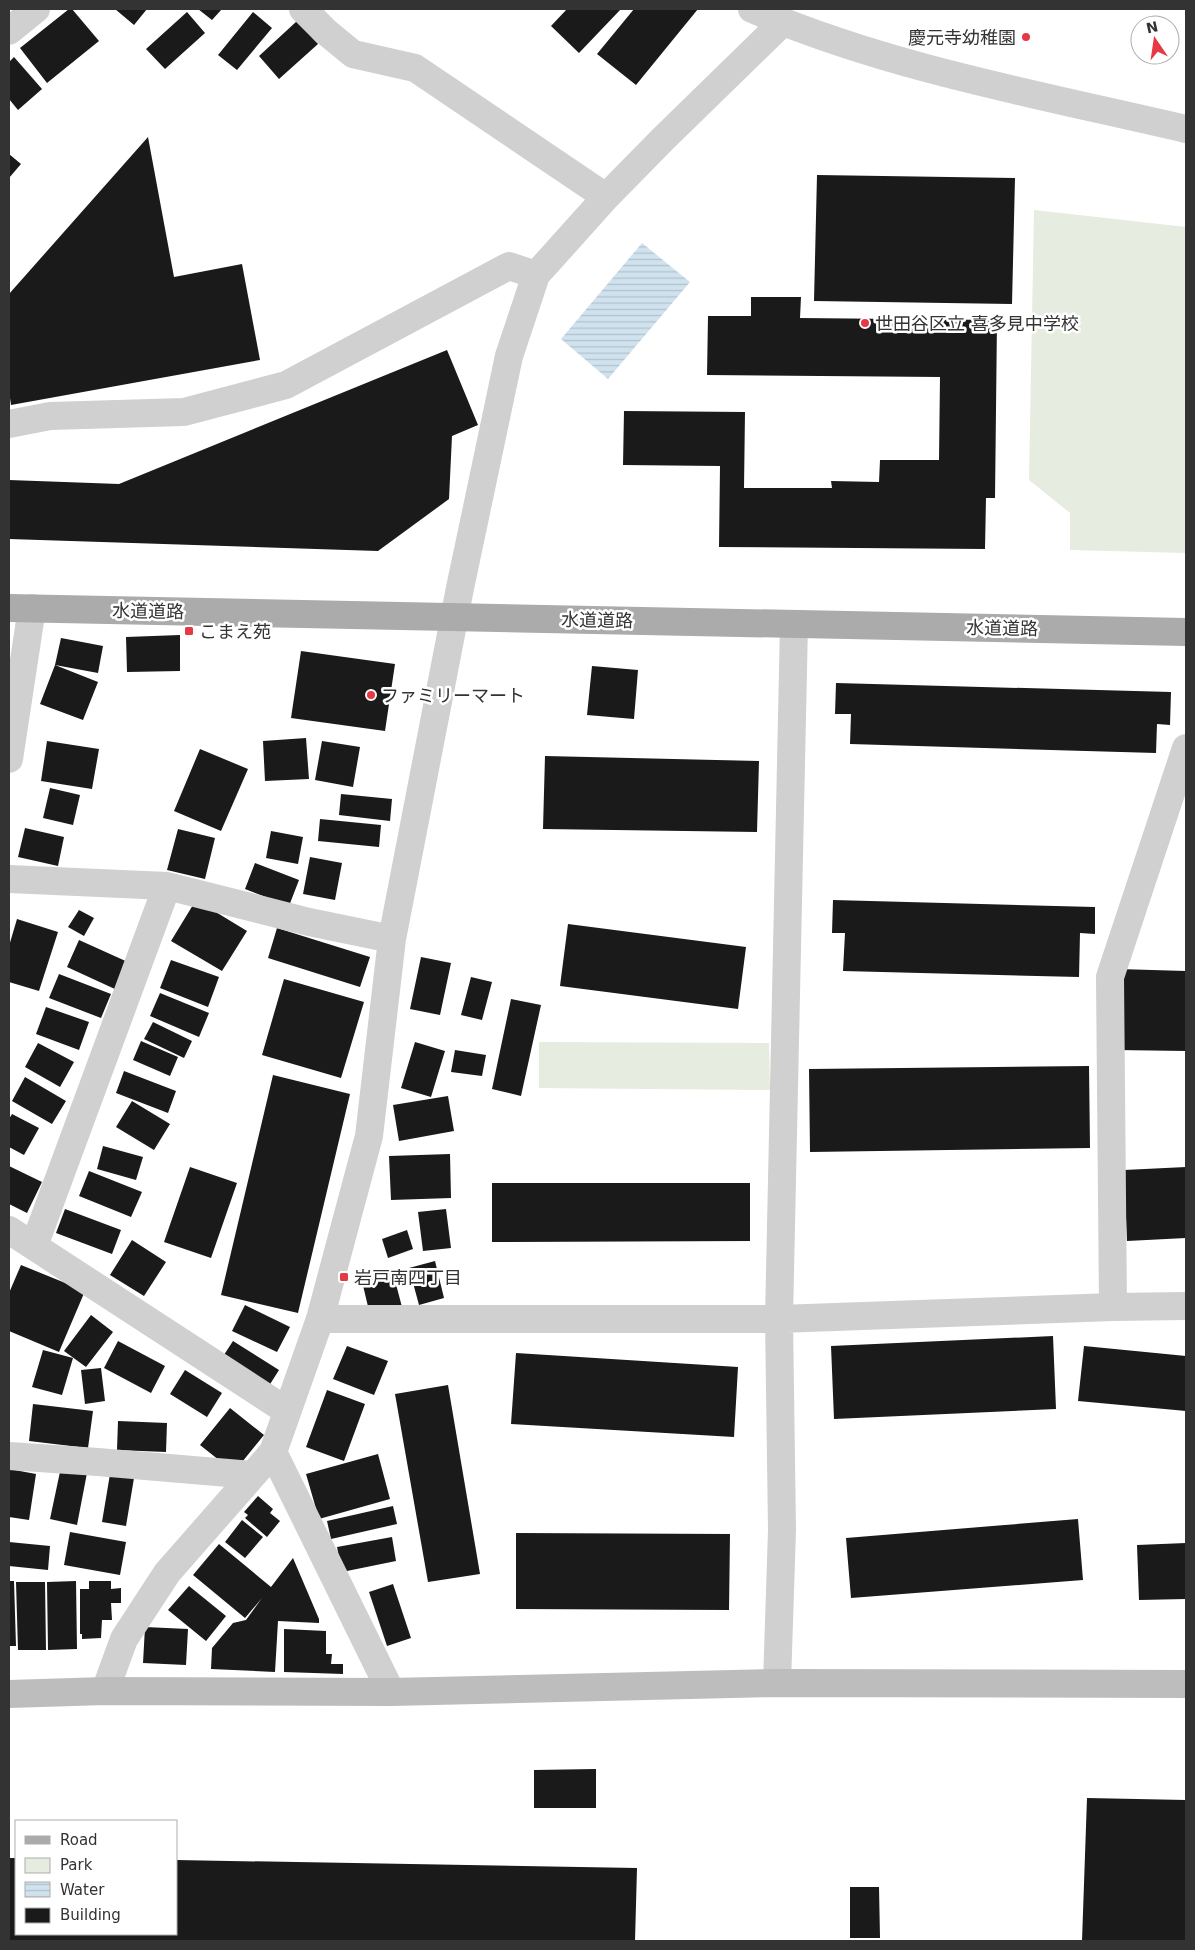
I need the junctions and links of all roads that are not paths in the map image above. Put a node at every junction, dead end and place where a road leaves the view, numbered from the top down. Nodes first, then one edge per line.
1 (36, 9) edge
2 (304, 9) edge
3 (752, 9) edge
4 (783, 22) junction
5 (9, 31) edge
6 (1186, 129) edge
7 (606, 197) junction
8 (536, 275) junction
9 (9, 424) edge
10 (20, 608) edge
11 (455, 617) junction
12 (794, 624) junction
13 (1186, 632) edge
14 (1186, 748) edge
15 (9, 759) edge
16 (9, 879) edge
17 (167, 886) junction
18 (392, 939) junction
19 (9, 1230) edge
20 (34, 1246) junction
21 (1114, 1306) junction
22 (1186, 1306) edge
23 (320, 1319) junction
24 (779, 1319) junction
25 (287, 1411) junction
26 (273, 1452) junction
27 (9, 1456) edge
28 (252, 1475) junction
29 (777, 1683) junction
30 (1186, 1684) edge
31 (106, 1691) junction
32 (391, 1692) junction
33 (9, 1694) edge

1 - 5 street
2 - 7 street
3 - 4 street
4 - 6 street
4 - 7 street
7 - 8 street
8 - 9 street
8 - 11 street
10 - 11 main road, 水道道路
10 - 15 street
11 - 12 main road, 水道道路
11 - 18 street
12 - 13 main road, 水道道路
12 - 24 street
14 - 21 street
16 - 17 street
17 - 18 street
17 - 20 street
18 - 23 street
19 - 20 street
20 - 25 street
21 - 22 street
21 - 24 street
23 - 24 street
23 - 25 street
24 - 29 street
25 - 26 street
26 - 28 street
26 - 32 street
27 - 28 street
28 - 31 street
29 - 30 street
29 - 32 street
31 - 32 street
31 - 33 street

